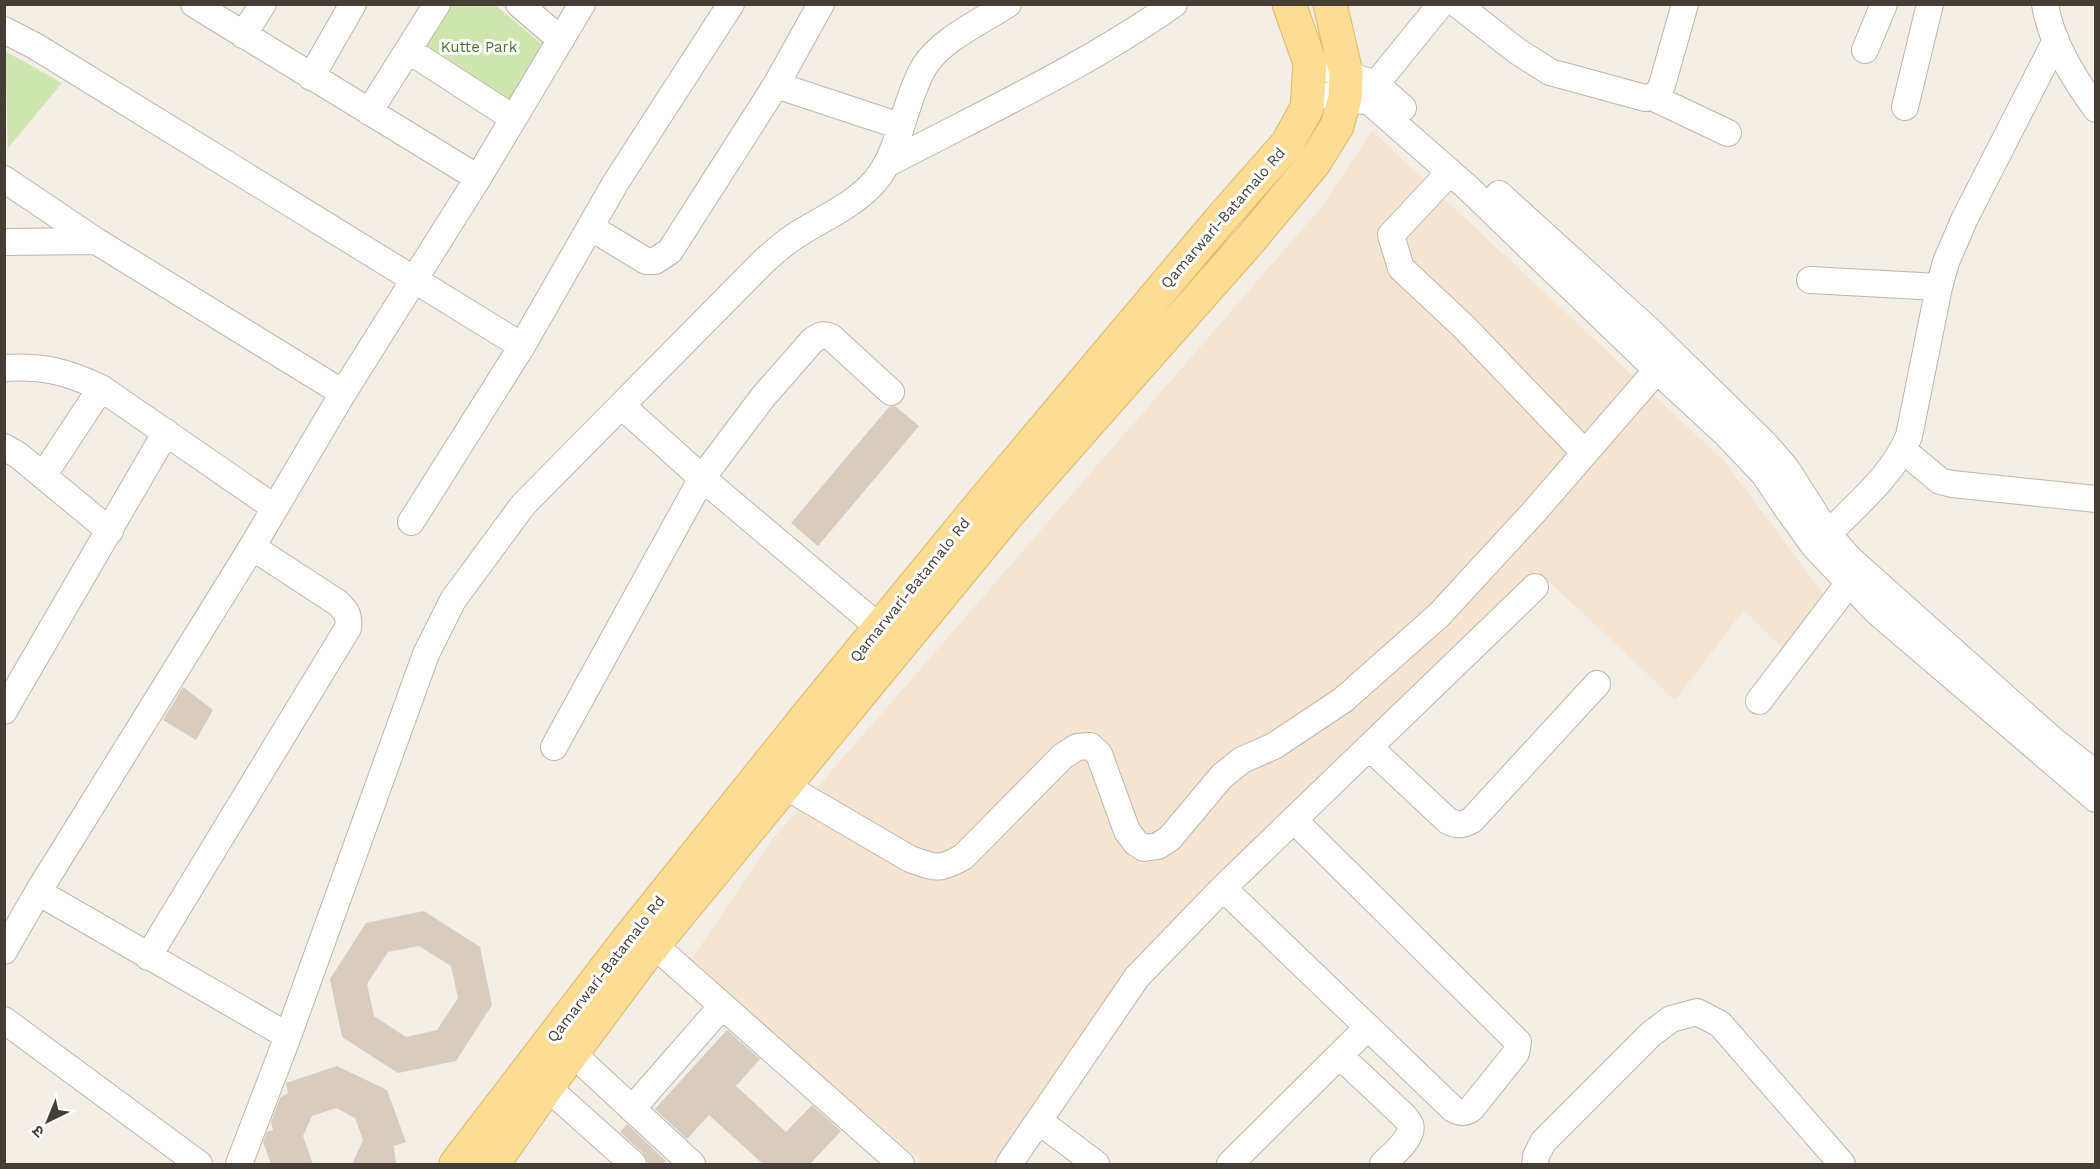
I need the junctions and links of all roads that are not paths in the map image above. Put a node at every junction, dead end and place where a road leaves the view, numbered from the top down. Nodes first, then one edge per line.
1 (194, 4) edge
2 (263, 4) edge
3 (353, 4) edge
4 (437, 4) edge
5 (519, 4) edge
6 (582, 4) edge
7 (731, 4) edge
8 (821, 4) edge
9 (1008, 4) edge
10 (1174, 4) edge
11 (1289, 4) edge
12 (1330, 4) edge
13 (1441, 4) edge
14 (1457, 4) edge
15 (1685, 4) edge
16 (1884, 4) edge
17 (1930, 4) edge
18 (2042, 5) edge
19 (4, 30) edge
20 (243, 35) junction
21 (561, 40) junction
22 (2056, 40) junction
23 (408, 50) junction
24 (1865, 50) dead end
25 (311, 76) junction
26 (1309, 78) junction
27 (776, 85) junction
28 (1359, 89) junction
29 (1652, 97) junction
30 (1905, 107) dead end
31 (2096, 109) edge
32 (369, 112) junction
33 (513, 118) junction
34 (900, 126) junction
35 (1728, 133) dead end
36 (887, 164) junction
37 (1450, 172) junction
38 (478, 178) junction
39 (4, 179) edge
40 (590, 227) junction
41 (96, 241) junction
42 (4, 242) edge
43 (414, 279) junction
44 (1810, 280) dead end
45 (1939, 287) junction
46 (522, 346) junction
47 (4, 368) edge
48 (1657, 370) junction
49 (101, 388) junction
50 (891, 392) dead end
51 (343, 393) junction
52 (622, 406) junction
53 (166, 432) junction
54 (4, 447) edge
55 (1903, 450) junction
56 (1585, 453) junction
57 (44, 476) junction
58 (702, 478) junction
59 (2096, 499) edge
60 (275, 508) junction
61 (411, 522) dead end
62 (110, 531) junction
63 (1828, 534) junction
64 (252, 547) junction
65 (1849, 583) junction
66 (1535, 587) dead end
67 (880, 628) junction
68 (1596, 684) dead end
69 (1758, 701) dead end
70 (4, 711) edge
71 (554, 747) dead end
72 (1369, 747) junction
73 (2096, 774) edge
74 (784, 786) junction
75 (2096, 799) edge
76 (1294, 820) junction
77 (1222, 888) junction
78 (38, 892) junction
79 (654, 945) junction
80 (4, 951) edge
81 (148, 957) junction
82 (722, 1006) junction
83 (4, 1020) edge
84 (1368, 1027) junction
85 (288, 1036) junction
86 (572, 1053) junction
87 (1340, 1056) junction
88 (547, 1087) junction
89 (632, 1108) junction
90 (1039, 1121) junction
91 (199, 1164) edge
92 (238, 1164) edge
93 (456, 1164) edge
94 (493, 1164) edge
95 (633, 1164) edge
96 (692, 1164) edge
97 (901, 1164) edge
98 (1009, 1164) edge
99 (1096, 1164) edge
100 (1230, 1164) edge
101 (1383, 1164) edge
102 (1535, 1164) edge
103 (1842, 1164) edge

1 - 20 street
2 - 20 street
3 - 25 street
4 - 23 street
5 - 21 street
6 - 21 street
7 - 40 street
8 - 27 street
9 - 34 street
10 - 36 street
11 - 26 main road
12 - 28 main road
13 - 28 street
14 - 29 street
15 - 29 street
16 - 24 street
17 - 30 street
18 - 22 street
19 - 43 street
20 - 25 street
21 - 33 street
22 - 31 street
22 - 45 street
23 - 32 street
23 - 33 street
25 - 32 street
26 - 28 street
26 - 67 main road, Qamarwari-Batamalo Rd
27 - 34 street
27 - 40 street
28 - 37 street
28 - 63 street
28 - 74 main road, Qamarwari-Batamalo Rd
29 - 35 street
32 - 38 street
33 - 38 street
34 - 36 street
36 - 52 street
37 - 48 street
37 - 56 street
38 - 43 street
39 - 41 street
40 - 46 street
41 - 42 street
41 - 51 street
43 - 46 street
43 - 51 street
44 - 45 street
45 - 55 street
46 - 61 street
47 - 49 street
48 - 56 street
48 - 65 street
49 - 53 street
49 - 57 street
50 - 58 street
51 - 60 street
52 - 58 street
52 - 85 street
53 - 60 street
53 - 62 street
54 - 57 street
55 - 59 street
55 - 63 street
56 - 74 street
57 - 62 street
58 - 67 street
58 - 71 street
60 - 64 street
62 - 70 street
63 - 73 street
64 - 78 street
64 - 81 street
65 - 69 street
65 - 75 street
66 - 72 street
67 - 93 main road, Qamarwari-Batamalo Rd
68 - 72 street
72 - 76 street
74 - 79 main road, Qamarwari-Batamalo Rd
76 - 77 street
76 - 84 street
77 - 84 street
77 - 90 street
78 - 80 street
78 - 81 street
79 - 82 street
79 - 86 main road, Qamarwari-Batamalo Rd
81 - 85 street
82 - 89 street
82 - 97 street
83 - 91 street
84 - 87 street
85 - 92 street
86 - 88 main road, Qamarwari-Batamalo Rd
86 - 89 street
87 - 100 street
87 - 101 street
88 - 94 main road, Qamarwari-Batamalo Rd
88 - 95 street
89 - 96 street
90 - 98 street
90 - 99 street
102 - 103 street

